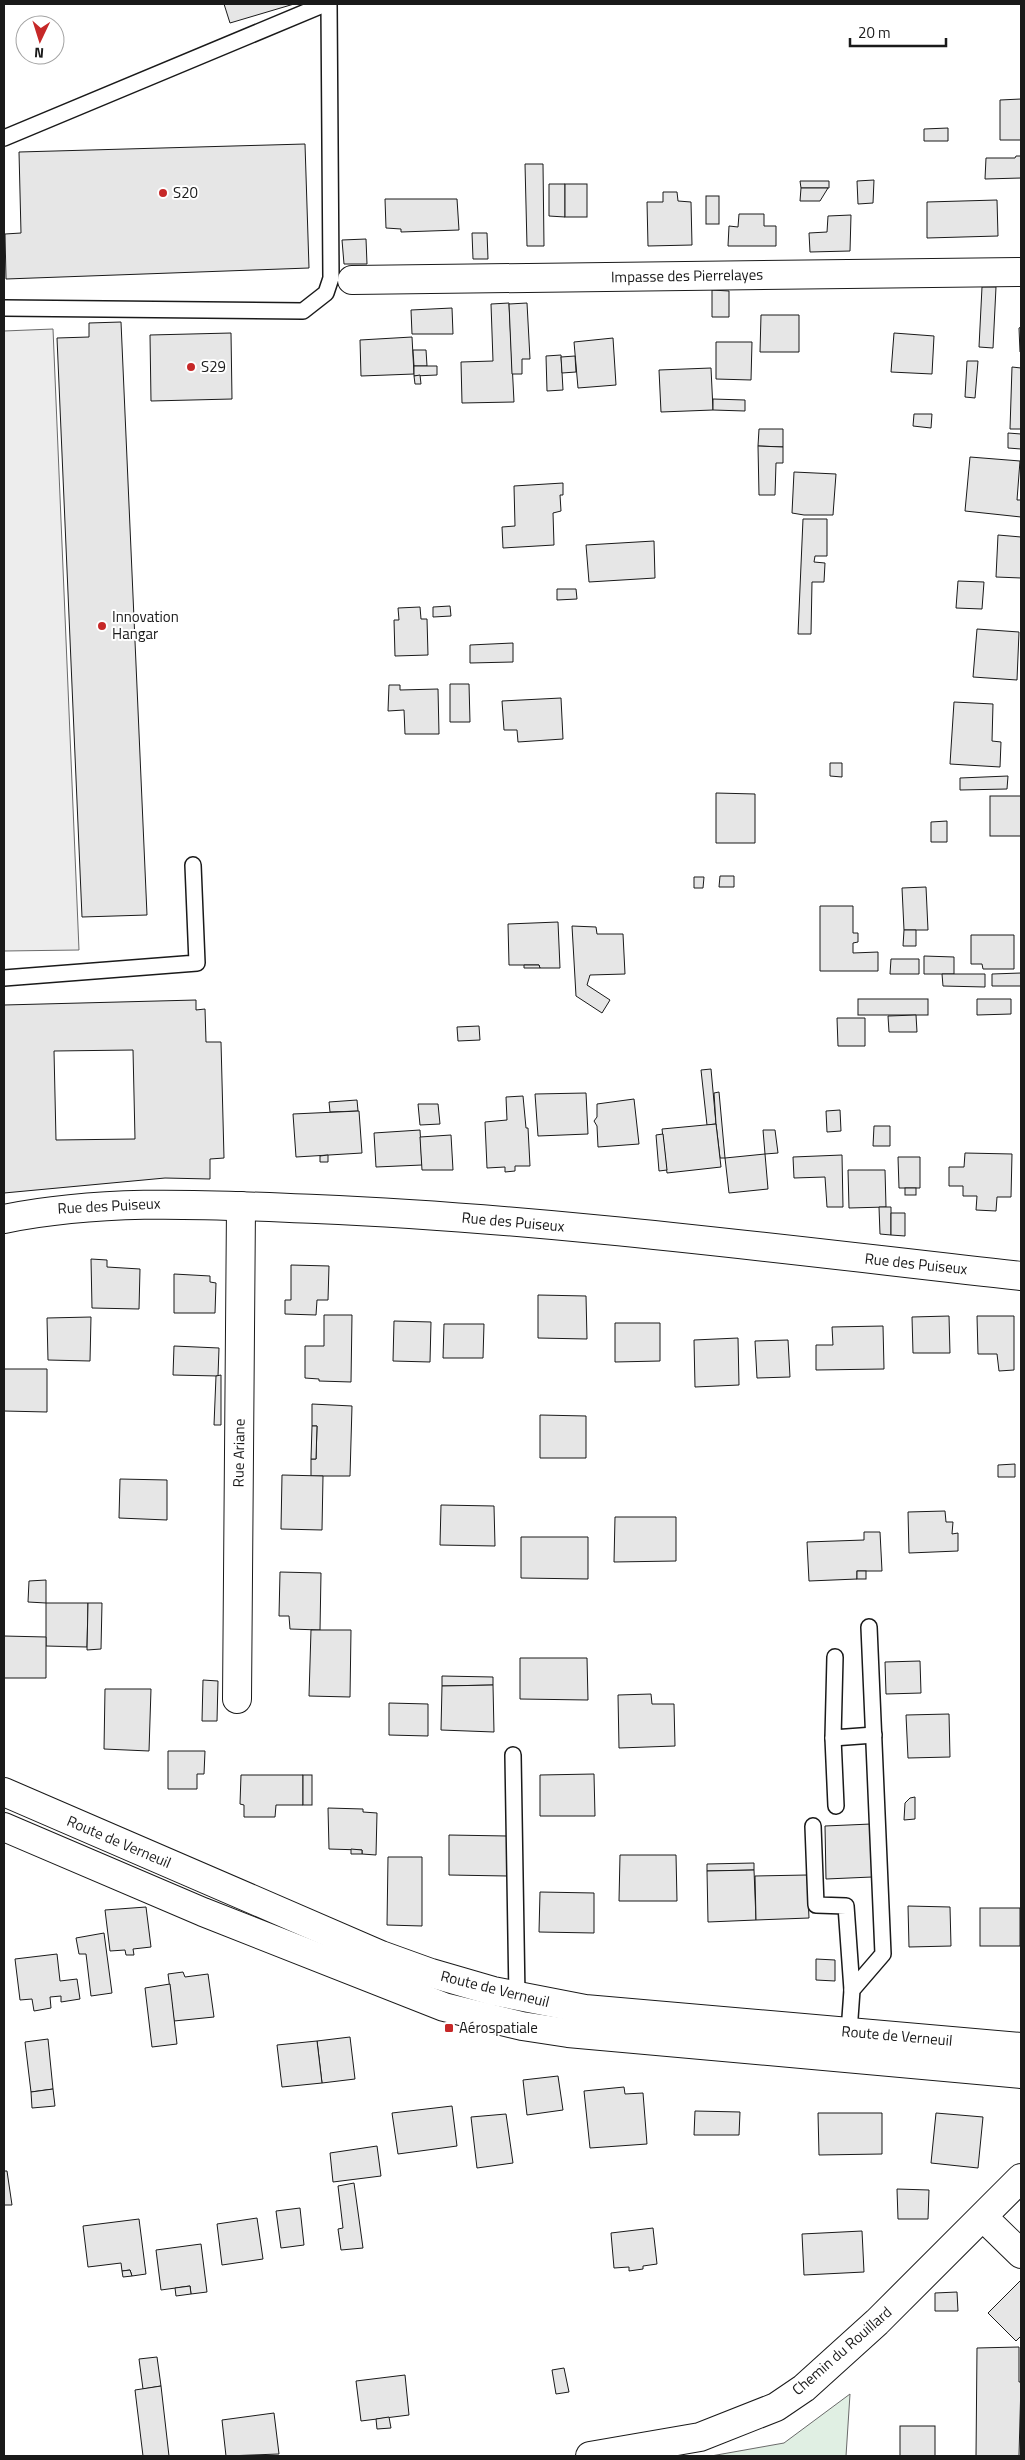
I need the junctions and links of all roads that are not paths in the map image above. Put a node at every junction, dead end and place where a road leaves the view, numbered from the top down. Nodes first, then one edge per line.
1 (327, 4) edge
2 (4, 138) edge
3 (1021, 272) edge
4 (352, 280) dead end
5 (4, 308) edge
6 (193, 865) dead end
7 (4, 978) edge
8 (241, 1206) junction
9 (4, 1219) edge
10 (1021, 1276) edge
11 (869, 1627) dead end
12 (836, 1657) dead end
13 (237, 1699) dead end
14 (874, 1735) junction
15 (833, 1738) junction
16 (513, 1755) dead end
17 (4, 1792) edge
18 (836, 1806) dead end
19 (814, 1826) dead end
20 (4, 1827) edge
21 (852, 1990) junction
22 (517, 1997) junction
23 (849, 2032) junction
24 (1021, 2046) edge
25 (813, 2056) junction
26 (1021, 2074) edge
27 (1021, 2178) edge
28 (983, 2217) junction
29 (1021, 2254) edge
30 (590, 2456) edge

1 - 2 lane
1 - 5 lane
3 - 4 street, Impasse des Pierrelayes
6 - 7 lane
8 - 9 street, Rue des Puiseux
8 - 10 street, Rue des Puiseux
8 - 13 street, Rue Ariane
11 - 14 lane
12 - 15 lane
14 - 15 lane
14 - 21 lane
15 - 18 lane
16 - 22 lane
17 - 22 street, Route de Verneuil
19 - 21 lane
20 - 25 street, Route de Verneuil
21 - 23 lane
22 - 23 street, Route de Verneuil
23 - 24 street, Route de Verneuil
23 - 25 lane
25 - 26 street, Route de Verneuil
27 - 28 street, Chemin du Rouillard
28 - 29 street
28 - 30 street, Chemin du Rouillard

